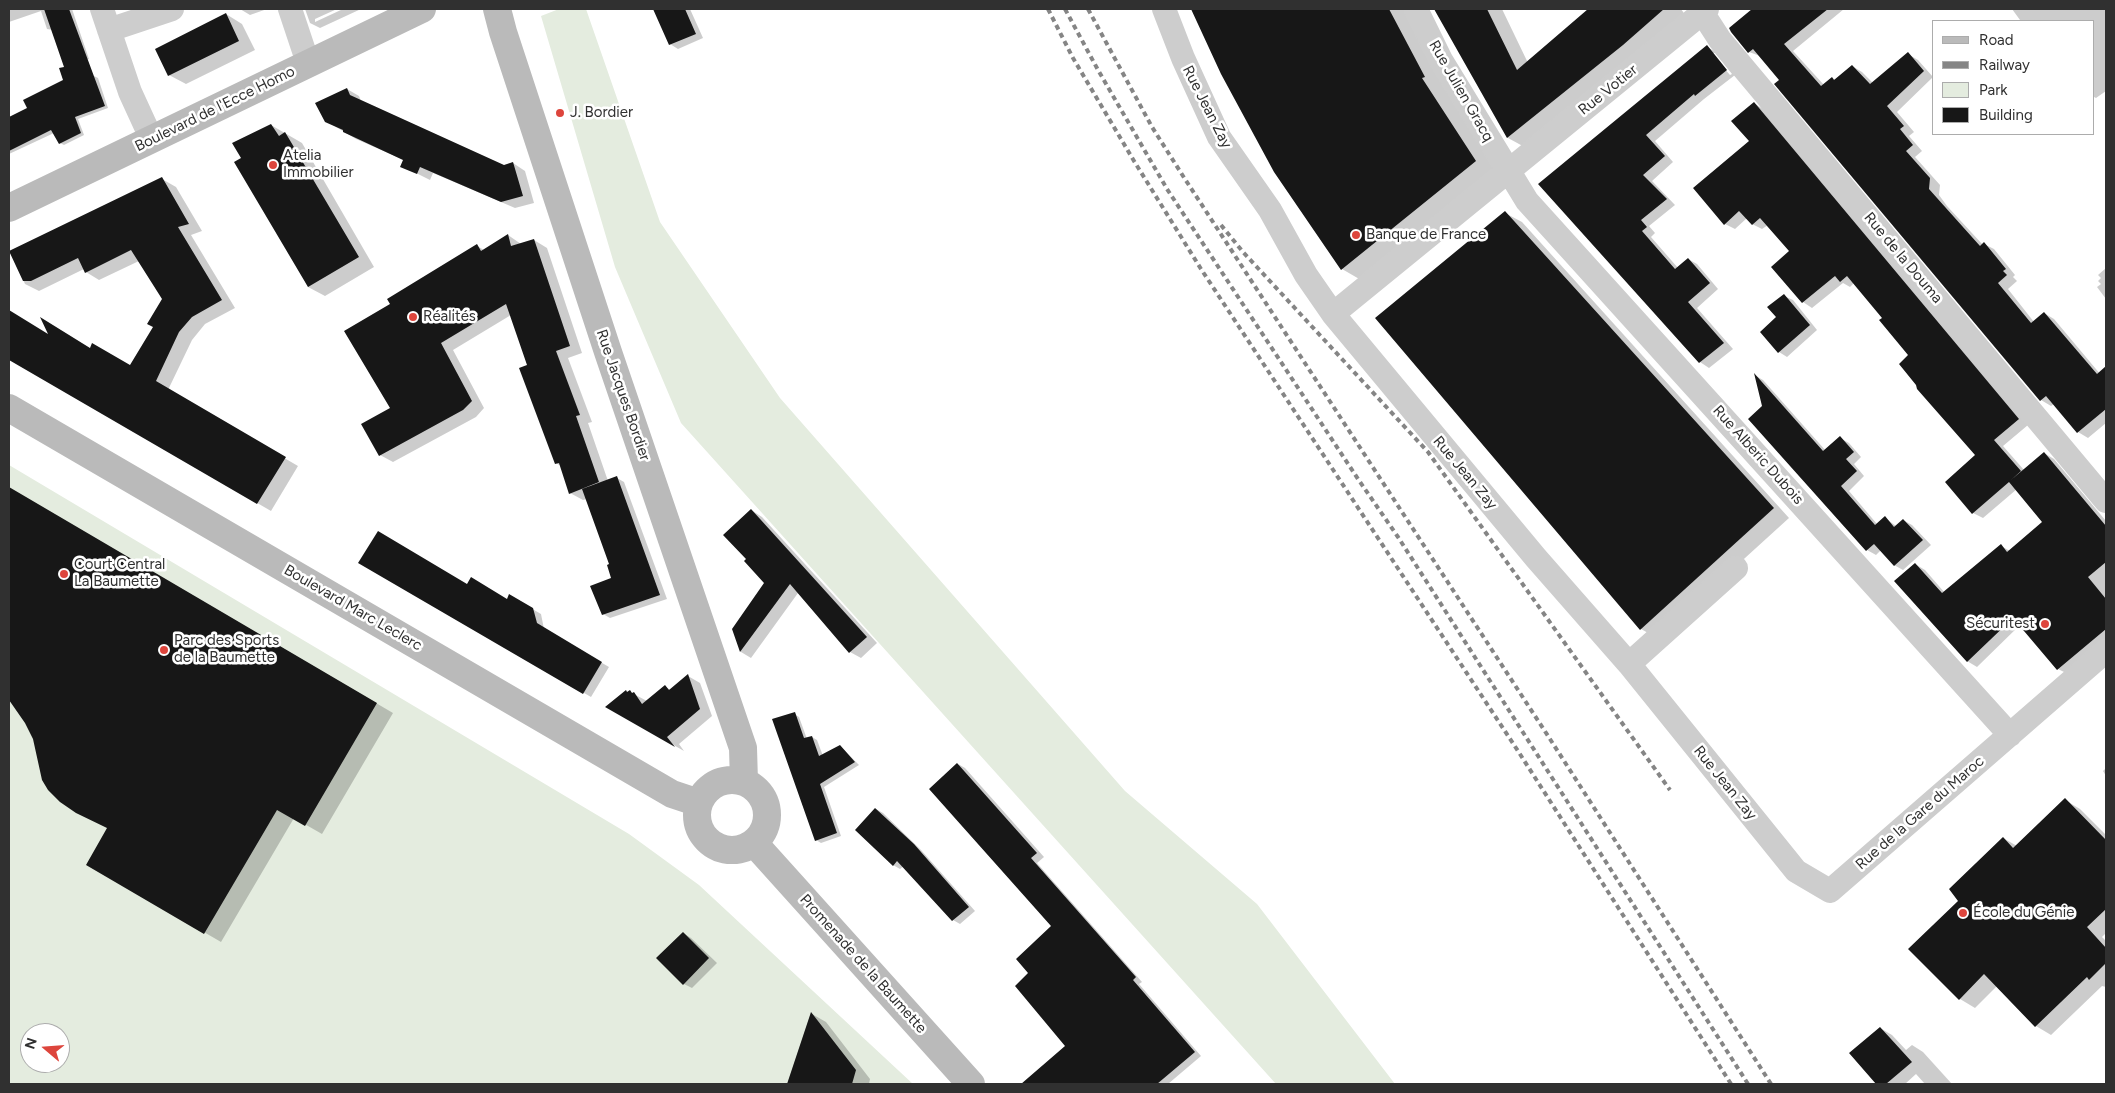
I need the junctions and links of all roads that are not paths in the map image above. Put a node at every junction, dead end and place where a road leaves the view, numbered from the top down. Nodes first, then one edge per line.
1 (172, 9) edge
2 (290, 9) edge
3 (422, 9) edge
4 (498, 9) edge
5 (1164, 9) edge
6 (1416, 9) edge
7 (1703, 10) edge
8 (105, 20) edge
9 (308, 63) junction
10 (152, 140) junction
11 (1508, 173) junction
12 (9, 208) edge
13 (1333, 314) junction
14 (9, 408) edge
15 (2106, 501) edge
16 (1736, 568) dead end
17 (2106, 651) edge
18 (1629, 664) junction
19 (2010, 735) junction
20 (744, 782) junction
21 (699, 803) junction
22 (754, 844) junction
23 (1830, 891) joint
24 (970, 1084) edge

1 - 8 street
2 - 9 street
3 - 9 street, Boulevard de l'Ecce Homo
4 - 20 street, Rue Jacques Bordier
5 - 13 street, Rue Jean Zay
6 - 11 street, Rue Julien Gracq
7 - 11 street, Rue Votier
7 - 15 street, Rue de la Douma
8 - 10 street
9 - 10 street, Boulevard de l'Ecce Homo
10 - 12 street, Boulevard de l'Ecce Homo
11 - 13 street, Rue Votier
11 - 19 street, Rue Alberic Dubois
13 - 18 street, Rue Jean Zay
14 - 21 street, Boulevard Marc Leclerc
16 - 18 street
17 - 19 street, Rue de la Gare du Maroc
18 - 23 street, Rue Jean Zay
19 - 23 street, Rue de la Gare du Maroc
20 - 21 street
20 - 22 street
21 - 22 street
22 - 24 street, Promenade de la Baumette

